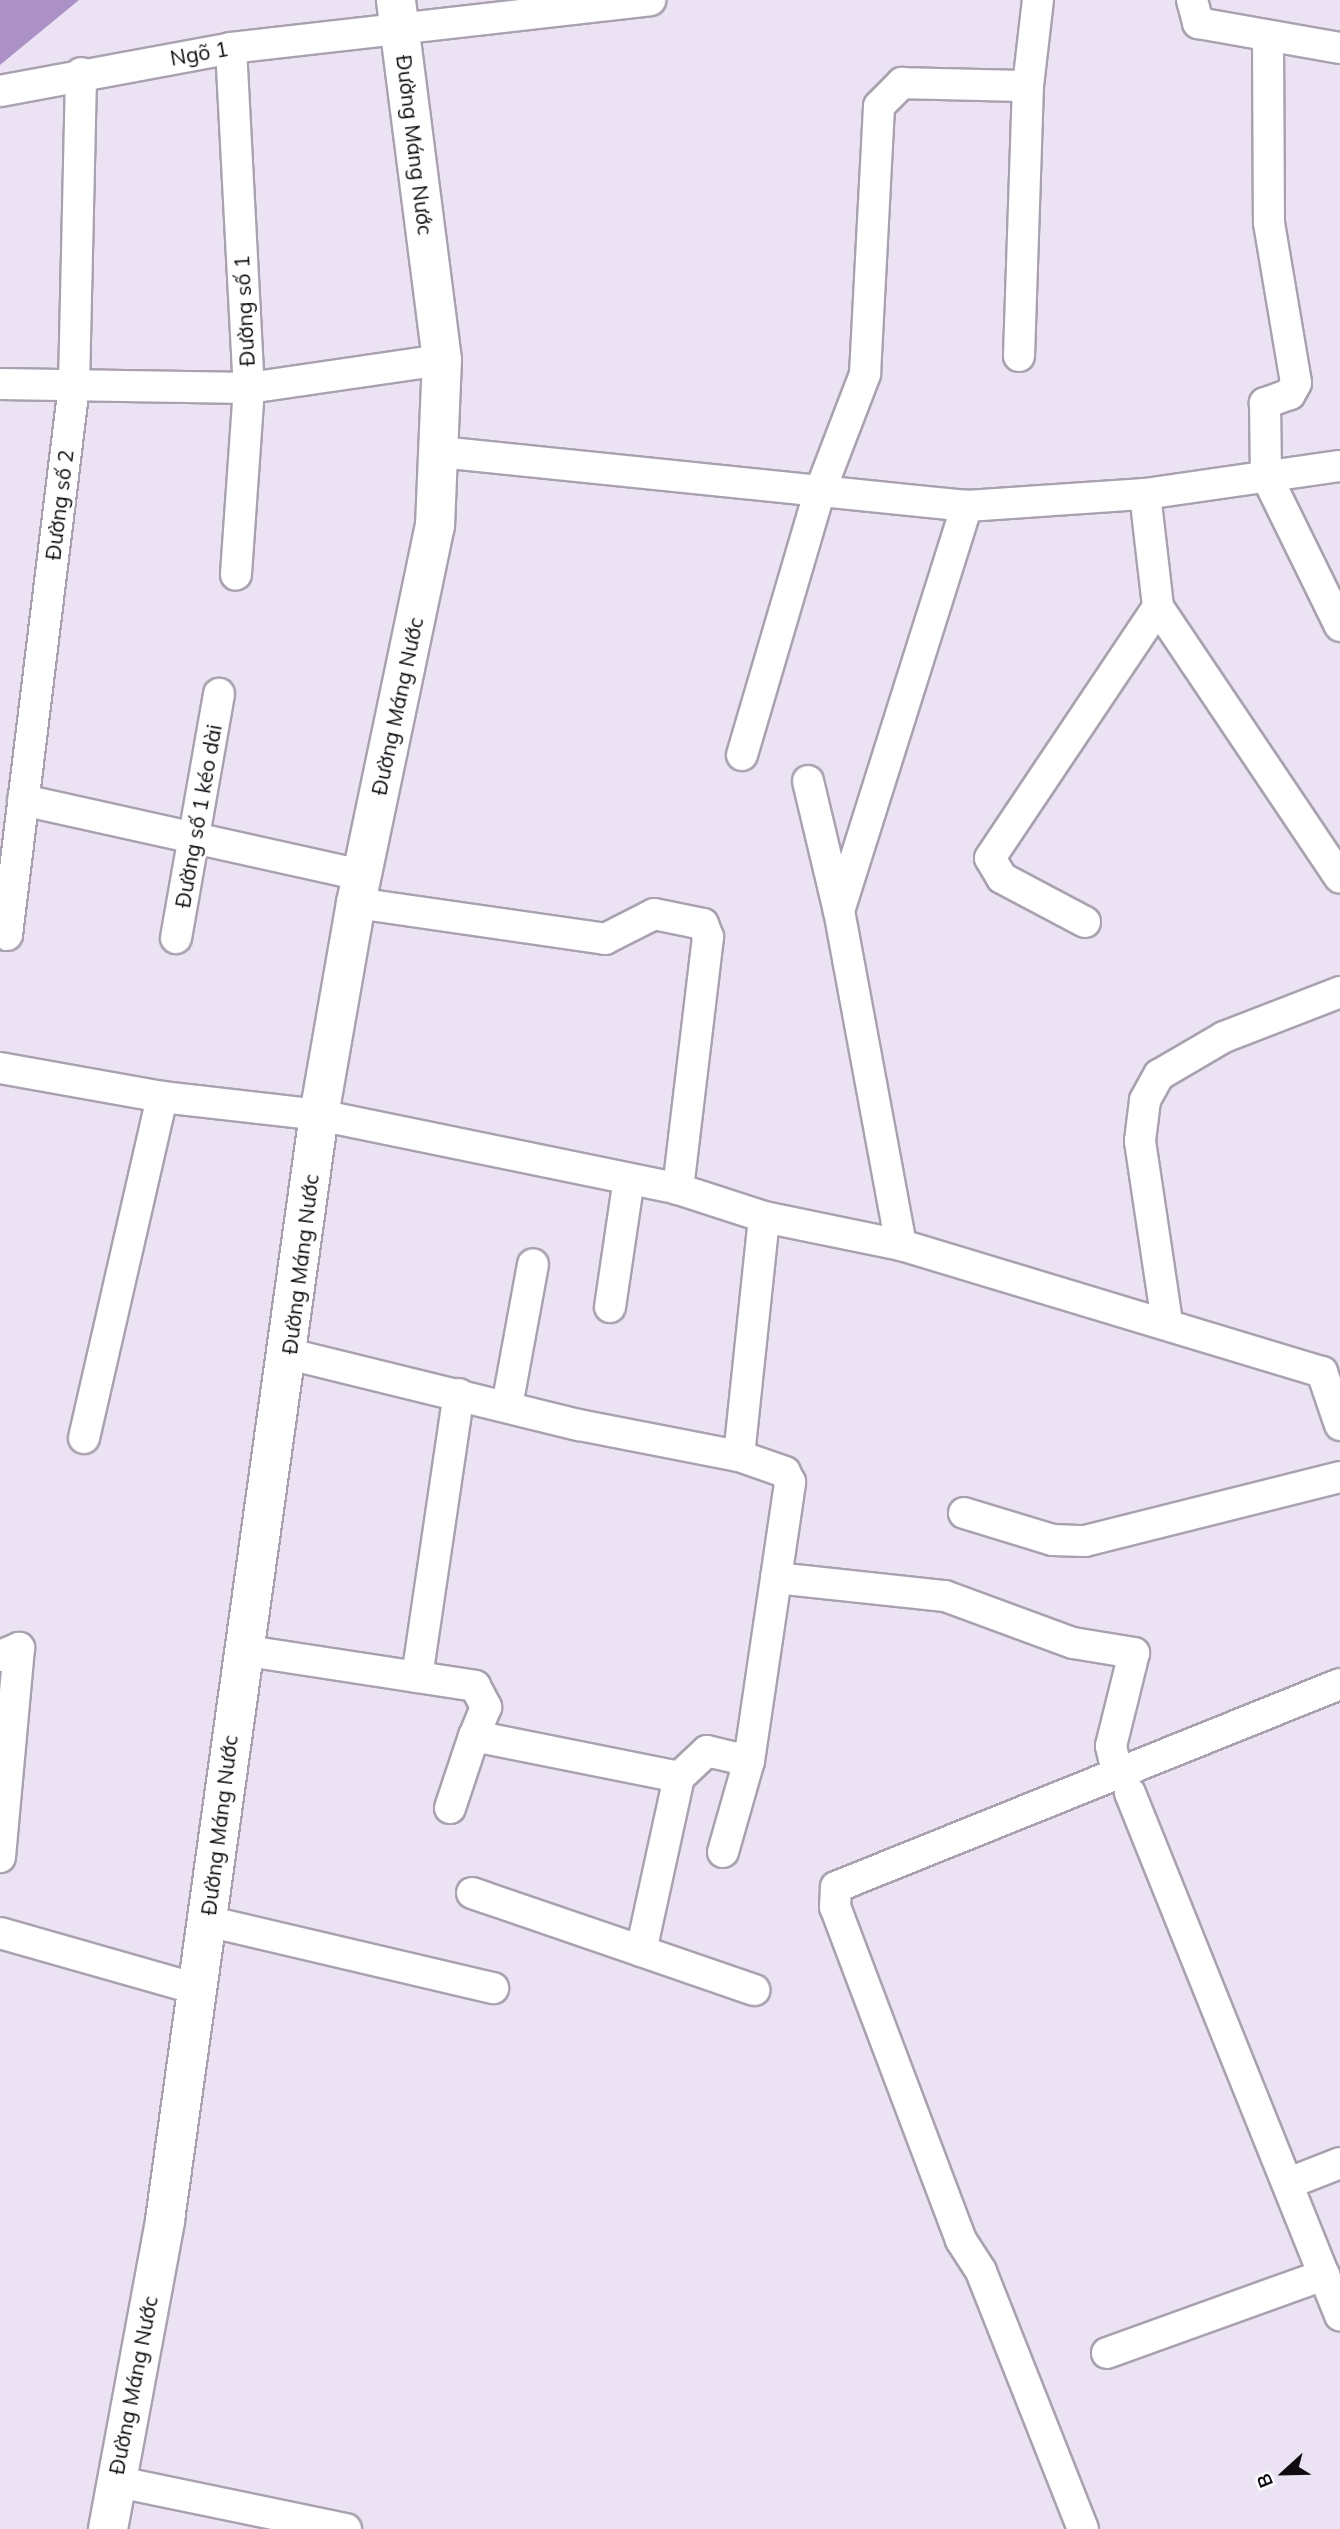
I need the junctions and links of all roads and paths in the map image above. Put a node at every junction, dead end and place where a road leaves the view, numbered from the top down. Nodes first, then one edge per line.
1 (650, 0) edge
2 (1038, 0) edge
3 (1192, 0) edge
4 (397, 12) edge
5 (1268, 39) junction
6 (230, 48) junction
7 (1340, 48) edge
8 (82, 73) junction
9 (1028, 86) junction
10 (0, 91) edge
11 (1019, 356) dead end
12 (442, 360) junction
13 (0, 384) edge
14 (74, 385) junction
15 (248, 388) junction
16 (440, 452) junction
17 (1340, 466) edge
18 (1266, 475) junction
19 (819, 494) junction
20 (1145, 494) junction
21 (967, 506) junction
22 (236, 575) dead end
23 (1158, 607) junction
24 (1340, 626) edge
25 (219, 694) dead end
26 (742, 755) dead end
27 (808, 782) dead end
28 (23, 800) junction
29 (194, 838) junction
30 (1340, 878) edge
31 (359, 889) junction
32 (839, 911) junction
33 (1085, 922) dead end
34 (7, 935) dead end
35 (176, 938) dead end
36 (1340, 992) edge
37 (0, 1068) edge
38 (162, 1097) junction
39 (319, 1115) junction
40 (629, 1178) junction
41 (678, 1189) junction
42 (764, 1217) junction
43 (901, 1245) junction
44 (533, 1264) dead end
45 (610, 1307) dead end
46 (1167, 1322) junction
47 (289, 1354) junction
48 (460, 1394) junction
49 (507, 1406) junction
50 (1340, 1425) edge
51 (84, 1438) dead end
52 (740, 1456) junction
53 (1340, 1477) edge
54 (964, 1513) dead end
55 (776, 1578) junction
56 (241, 1650) junction
57 (0, 1656) edge
58 (417, 1677) junction
59 (1340, 1684) edge
60 (6, 1716) edge
61 (474, 1736) junction
62 (749, 1761) junction
63 (680, 1777) junction
64 (1124, 1783) junction
65 (450, 1808) dead end
66 (723, 1852) dead end
67 (0, 1857) edge
68 (472, 1893) dead end
69 (207, 1921) junction
70 (0, 1933) edge
71 (641, 1951) junction
72 (493, 1988) dead end
73 (196, 1989) junction
74 (754, 1990) dead end
75 (1340, 2163) edge
76 (1289, 2183) junction
77 (1324, 2275) junction
78 (1340, 2315) edge
79 (1107, 2353) dead end
80 (114, 2481) junction
81 (108, 2529) edge
82 (346, 2529) edge
83 (1083, 2529) edge

1 - 4 street, Ngõ 1
2 - 9 street
3 - 5 street
4 - 6 street, Ngõ 1
4 - 12 main road, Đường Máng Nước
5 - 7 street
5 - 18 street
6 - 8 street, Ngõ 1
6 - 15 street, Đường số 1
8 - 10 street, Ngõ 1
8 - 14 street, Đường số 2
9 - 11 street
9 - 19 street
12 - 15 street
12 - 16 main road, Đường Máng Nước
13 - 14 street
14 - 15 street
14 - 28 street, Đường số 2
15 - 22 street, Đường số 1
16 - 19 street
16 - 31 main road, Đường Máng Nước
17 - 18 street
18 - 20 street
18 - 24 street
19 - 21 street
19 - 26 street
20 - 21 street
20 - 23 street
21 - 32 street
23 - 30 street
23 - 33 street
25 - 29 street, Đường số 1 kéo dài
27 - 32 street
28 - 29 street
28 - 34 street, Đường số 2
29 - 31 street
29 - 35 street, Đường số 1 kéo dài
31 - 39 main road, Đường Máng Nước
31 - 41 street
32 - 43 street
36 - 46 street
37 - 38 street
38 - 39 street
38 - 51 street
39 - 40 street
39 - 47 main road, Đường Máng Nước
40 - 41 street
40 - 45 street
41 - 42 street
42 - 43 street
42 - 52 street
43 - 46 street
44 - 49 street
46 - 50 street
47 - 48 street
47 - 56 main road, Đường Máng Nước
48 - 49 street
48 - 58 street
49 - 52 street
52 - 55 street
53 - 54 street
55 - 62 street
55 - 64 street
56 - 58 street
56 - 69 main road, Đường Máng Nước
57 - 60 street
58 - 61 street
59 - 64 street
60 - 67 street
61 - 63 street
61 - 65 street
62 - 63 street
62 - 66 street
63 - 71 street
64 - 76 street
64 - 83 street
68 - 71 street
69 - 72 street
69 - 73 main road, Đường Máng Nước
70 - 73 street
71 - 74 street
73 - 80 main road, Đường Máng Nước
75 - 76 street
76 - 77 street
77 - 78 street
77 - 79 street
80 - 81 main road, Đường Máng Nước
80 - 82 street

